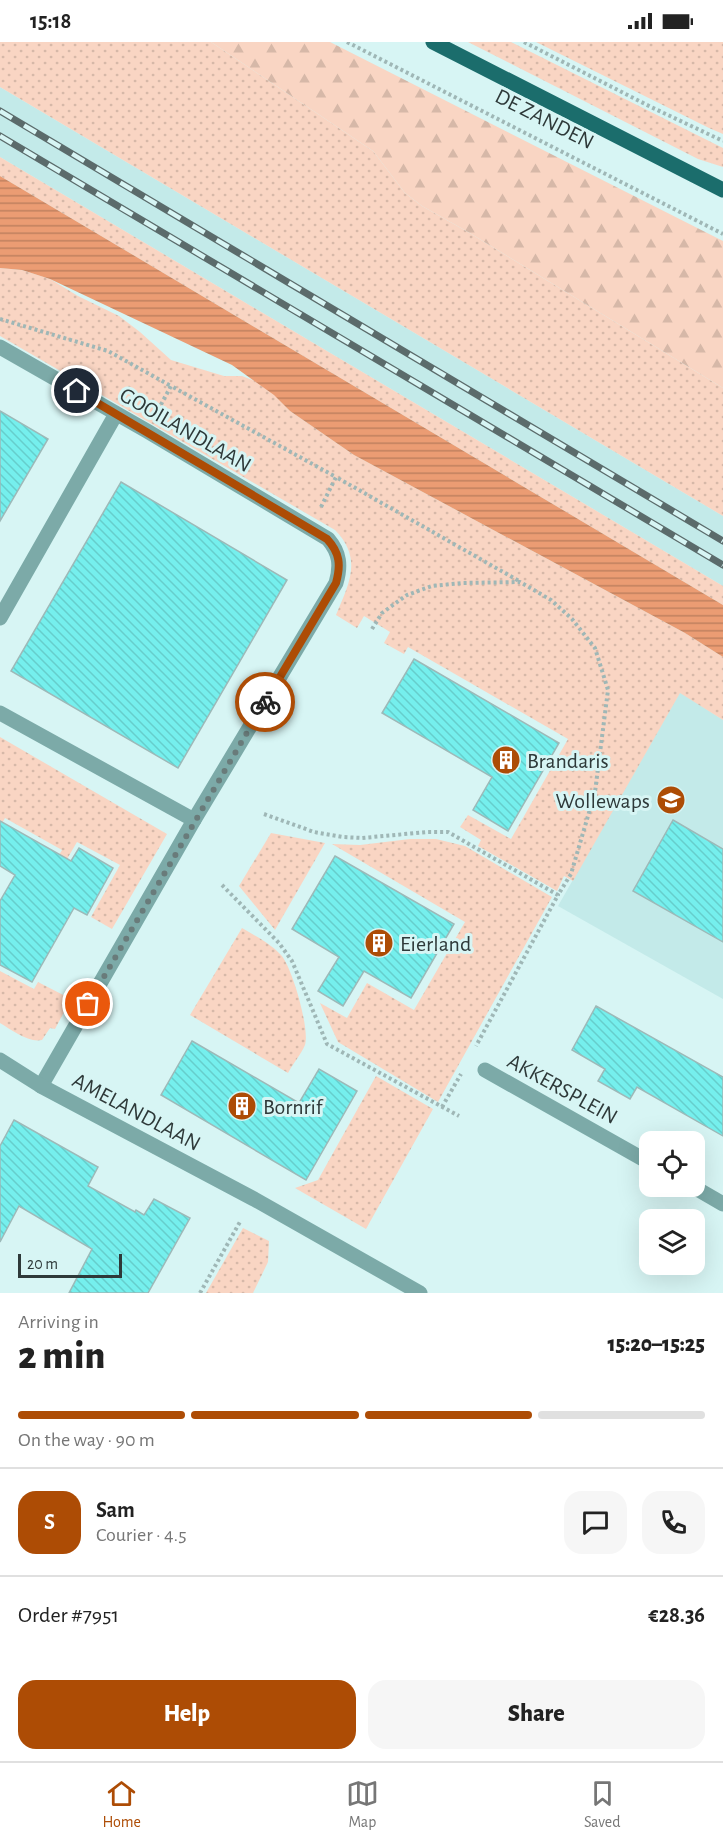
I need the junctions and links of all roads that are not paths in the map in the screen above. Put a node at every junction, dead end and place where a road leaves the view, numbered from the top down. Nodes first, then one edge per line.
1 (432, 42) edge
2 (723, 190) edge
3 (0, 347) edge
4 (116, 414) junction
5 (0, 618) edge
6 (0, 713) edge
7 (194, 820) junction
8 (0, 1060) edge
9 (485, 1070) dead end
10 (41, 1086) junction
11 (639, 1157) edge
12 (705, 1194) edge
13 (723, 1204) edge
14 (420, 1293) edge

1 - 2 main road, DE ZANDEN
3 - 4 street, GOOILANDLAAN
4 - 5 street
4 - 7 street, GOOILANDLAAN
6 - 7 street
7 - 10 street
8 - 10 street, AMELANDLAAN
9 - 11 street, AKKERSPLEIN
10 - 14 street, AMELANDLAAN
12 - 13 street

